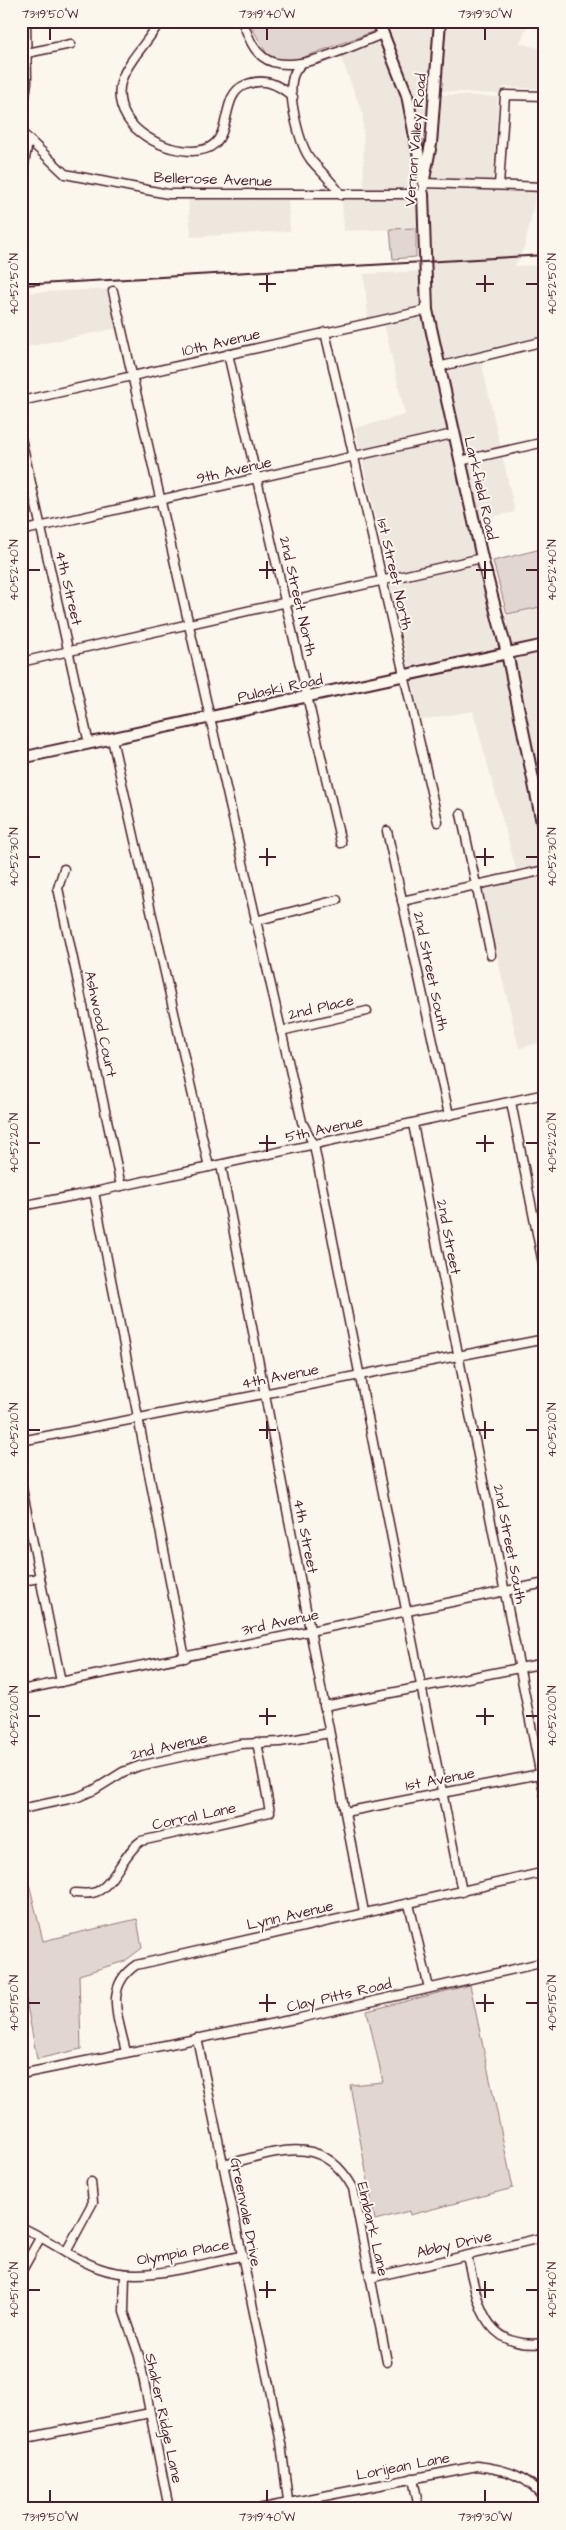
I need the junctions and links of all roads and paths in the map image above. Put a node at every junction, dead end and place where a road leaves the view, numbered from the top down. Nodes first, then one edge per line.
1 (26, 21) edge
2 (160, 21) edge
3 (242, 21) edge
4 (378, 21) edge
5 (440, 21) edge
6 (383, 34) junction
7 (72, 44) dead end
8 (27, 53) junction
9 (301, 64) junction
10 (293, 96) junction
11 (545, 96) edge
12 (22, 132) edge
13 (21, 179) edge
14 (424, 183) junction
15 (499, 185) junction
16 (545, 187) edge
17 (423, 194) junction
18 (341, 195) junction
19 (424, 262) joint
20 (113, 291) dead end
21 (426, 310) junction
22 (325, 332) junction
23 (545, 341) edge
24 (228, 354) junction
25 (438, 367) junction
26 (132, 376) junction
27 (21, 401) edge
28 (453, 434) junction
29 (21, 438) edge
30 (545, 442) edge
31 (354, 456) junction
32 (460, 461) junction
33 (257, 479) junction
34 (160, 501) junction
35 (41, 527) junction
36 (21, 532) edge
37 (482, 558) junction
38 (382, 580) junction
39 (286, 602) junction
40 (188, 624) junction
41 (545, 645) edge
42 (69, 651) junction
43 (507, 653) junction
44 (21, 662) edge
45 (404, 677) junction
46 (307, 697) junction
47 (210, 718) junction
48 (112, 739) junction
49 (89, 744) junction
50 (21, 758) edge
51 (540, 786) edge
52 (461, 814) dead end
53 (438, 822) dead end
54 (388, 831) dead end
55 (545, 837) edge
56 (341, 843) dead end
57 (64, 869) dead end
58 (545, 870) edge
59 (476, 885) junction
60 (338, 900) dead end
61 (402, 901) junction
62 (255, 921) junction
63 (491, 955) dead end
64 (367, 1011) dead end
65 (281, 1031) junction
66 (545, 1094) edge
67 (511, 1102) junction
68 (449, 1115) junction
69 (413, 1124) junction
70 (314, 1145) junction
71 (221, 1165) junction
72 (209, 1167) junction
73 (121, 1186) junction
74 (94, 1192) junction
75 (21, 1206) edge
76 (545, 1274) edge
77 (545, 1339) edge
78 (458, 1356) junction
79 (362, 1375) junction
80 (264, 1393) junction
81 (138, 1418) junction
82 (21, 1441) edge
83 (21, 1483) edge
84 (40, 1578) junction
85 (21, 1582) edge
86 (545, 1583) edge
87 (506, 1591) junction
88 (407, 1610) junction
89 (310, 1629) junction
90 (185, 1658) junction
91 (545, 1663) edge
92 (521, 1668) junction
93 (61, 1682) junction
94 (422, 1687) junction
95 (21, 1690) edge
96 (324, 1706) junction
97 (329, 1733) junction
98 (257, 1742) junction
99 (540, 1774) junction
100 (442, 1792) junction
101 (545, 1796) edge
102 (21, 1808) edge
103 (345, 1812) junction
104 (545, 1872) edge
105 (462, 1892) junction
106 (76, 1893) dead end
107 (409, 1904) junction
108 (364, 1912) junction
109 (545, 1962) edge
110 (429, 1988) junction
111 (197, 2038) junction
112 (126, 2052) junction
113 (21, 2074) edge
114 (223, 2165) junction
115 (91, 2182) dead end
116 (21, 2227) edge
117 (545, 2237) edge
118 (40, 2238) junction
119 (66, 2252) junction
120 (241, 2256) junction
121 (467, 2256) junction
122 (21, 2272) edge
123 (124, 2275) junction
124 (370, 2278) junction
125 (545, 2343) edge
126 (387, 2362) dead end
127 (150, 2413) junction
128 (21, 2439) edge
129 (413, 2478) junction
130 (545, 2500) edge
131 (288, 2506) edge
132 (169, 2509) edge
133 (258, 2509) edge
134 (419, 2509) edge

1 - 8 street
2 - 10 street
3 - 9 street
4 - 6 main road
5 - 14 main road, Vernon Valley Road
6 - 9 street
6 - 14 main road
7 - 8 street
8 - 12 street
9 - 10 street
10 - 18 street
11 - 15 street
12 - 13 street
12 - 18 street, Bellerose Avenue
14 - 15 street
14 - 17 street, Vernon Valley Road
15 - 16 street
17 - 18 street, Bellerose Avenue
17 - 19 main road, Vernon Valley Road
19 - 21 main road, Larkfield Road
20 - 26 street
21 - 22 street, 10th Avenue
21 - 25 main road, Larkfield Road
22 - 24 street, 10th Avenue
22 - 31 street, 1st Street North
23 - 25 street
24 - 26 street, 10th Avenue
24 - 33 street, 2nd Street North
25 - 28 main road, Larkfield Road
26 - 27 street, 10th Avenue
26 - 34 street
28 - 31 street, 9th Avenue
28 - 32 main road, Larkfield Road
29 - 35 street, 4th Street
30 - 32 street
31 - 33 street, 9th Avenue
31 - 38 street, 1st Street North
32 - 37 main road, Larkfield Road
33 - 34 street, 9th Avenue
33 - 39 street, 2nd Street North
34 - 35 street, 9th Avenue
34 - 40 street
35 - 36 street, 9th Avenue
35 - 42 street, 4th Street
37 - 38 street
37 - 43 main road, Larkfield Road
38 - 39 street
38 - 45 street, 1st Street North
39 - 40 street
39 - 46 street, 2nd Street North
40 - 42 street
40 - 47 street
41 - 43 main road, Pulaski Road
42 - 44 street
42 - 49 street, 4th Street
43 - 45 main road, Pulaski Road
43 - 51 main road, Larkfield Road
45 - 46 main road, Pulaski Road
45 - 53 street, 1st Street North
46 - 47 main road, Pulaski Road
46 - 56 street, 2nd Street North
47 - 48 main road, Pulaski Road
47 - 62 street
48 - 49 main road, Pulaski Road
48 - 72 street
49 - 50 main road, Pulaski Road
51 - 55 main road, Larkfield Road
52 - 59 street
54 - 61 street, 2nd Street South
57 - 73 street, Ashwood Court
58 - 59 street
59 - 61 street
59 - 63 street
60 - 62 street
61 - 68 street, 2nd Street South
62 - 65 street
64 - 65 street, 2nd Place
65 - 70 street
66 - 67 street, 5th Avenue
67 - 68 street, 5th Avenue
67 - 76 street
68 - 69 street, 5th Avenue
69 - 70 street, 5th Avenue
69 - 78 street, 2nd Street
70 - 71 street, 5th Avenue
70 - 79 street
71 - 72 street, 5th Avenue
71 - 80 street, 4th Street
72 - 73 street, 5th Avenue
73 - 74 street, 5th Avenue
74 - 75 street, 5th Avenue
74 - 81 street
77 - 78 street, 4th Avenue
78 - 79 street, 4th Avenue
78 - 87 street, 2nd Street South
79 - 80 street, 4th Avenue
79 - 88 street
80 - 81 street, 4th Avenue
80 - 89 street, 4th Street
81 - 82 street, 4th Avenue
81 - 90 street
83 - 84 street
84 - 85 street
84 - 93 street
86 - 87 street, 3rd Avenue
87 - 88 street, 3rd Avenue
87 - 92 street, 2nd Street South
88 - 89 street, 3rd Avenue
88 - 94 street
89 - 90 street, 3rd Avenue
89 - 96 street, 4th Street
90 - 93 street, 3rd Avenue
91 - 92 street
92 - 94 street
92 - 99 street, 2nd Street South
93 - 95 street, 3rd Avenue
94 - 96 street
94 - 100 street
96 - 97 street, 4th Street
97 - 98 street, 2nd Avenue
97 - 103 street, 4th Street
98 - 102 street, 2nd Avenue
98 - 106 street, Corral Lane
99 - 100 street, 1st Avenue
99 - 101 street, 2nd Street South
100 - 103 street, 1st Avenue
100 - 105 street
103 - 108 street, 4th Street
104 - 105 street, Lynn Avenue
105 - 107 street, Lynn Avenue
107 - 108 street, Lynn Avenue
107 - 110 street
108 - 112 street, Lynn Avenue
109 - 110 street, Clay Pitts Road
110 - 111 street, Clay Pitts Road
111 - 112 street, Clay Pitts Road
111 - 114 street, Greenvale Drive
112 - 113 street, Clay Pitts Road
114 - 120 street, Greenvale Drive
114 - 124 street, Elmbark Lane
115 - 119 street
116 - 118 street, Olympia Place
117 - 121 street, Abby Drive
118 - 119 street, Olympia Place
118 - 122 street
119 - 123 street, Olympia Place
120 - 123 street, Olympia Place
120 - 131 street, Greenvale Drive
121 - 124 street, Abby Drive
121 - 125 street
123 - 127 street, Shaker Ridge Lane
124 - 126 street, Elmbark Lane
127 - 128 street
127 - 132 street, Shaker Ridge Lane
129 - 130 street, Lorijean Lane
129 - 131 street, Lorijean Lane
129 - 134 street
131 - 133 street, Lorijean Lane

